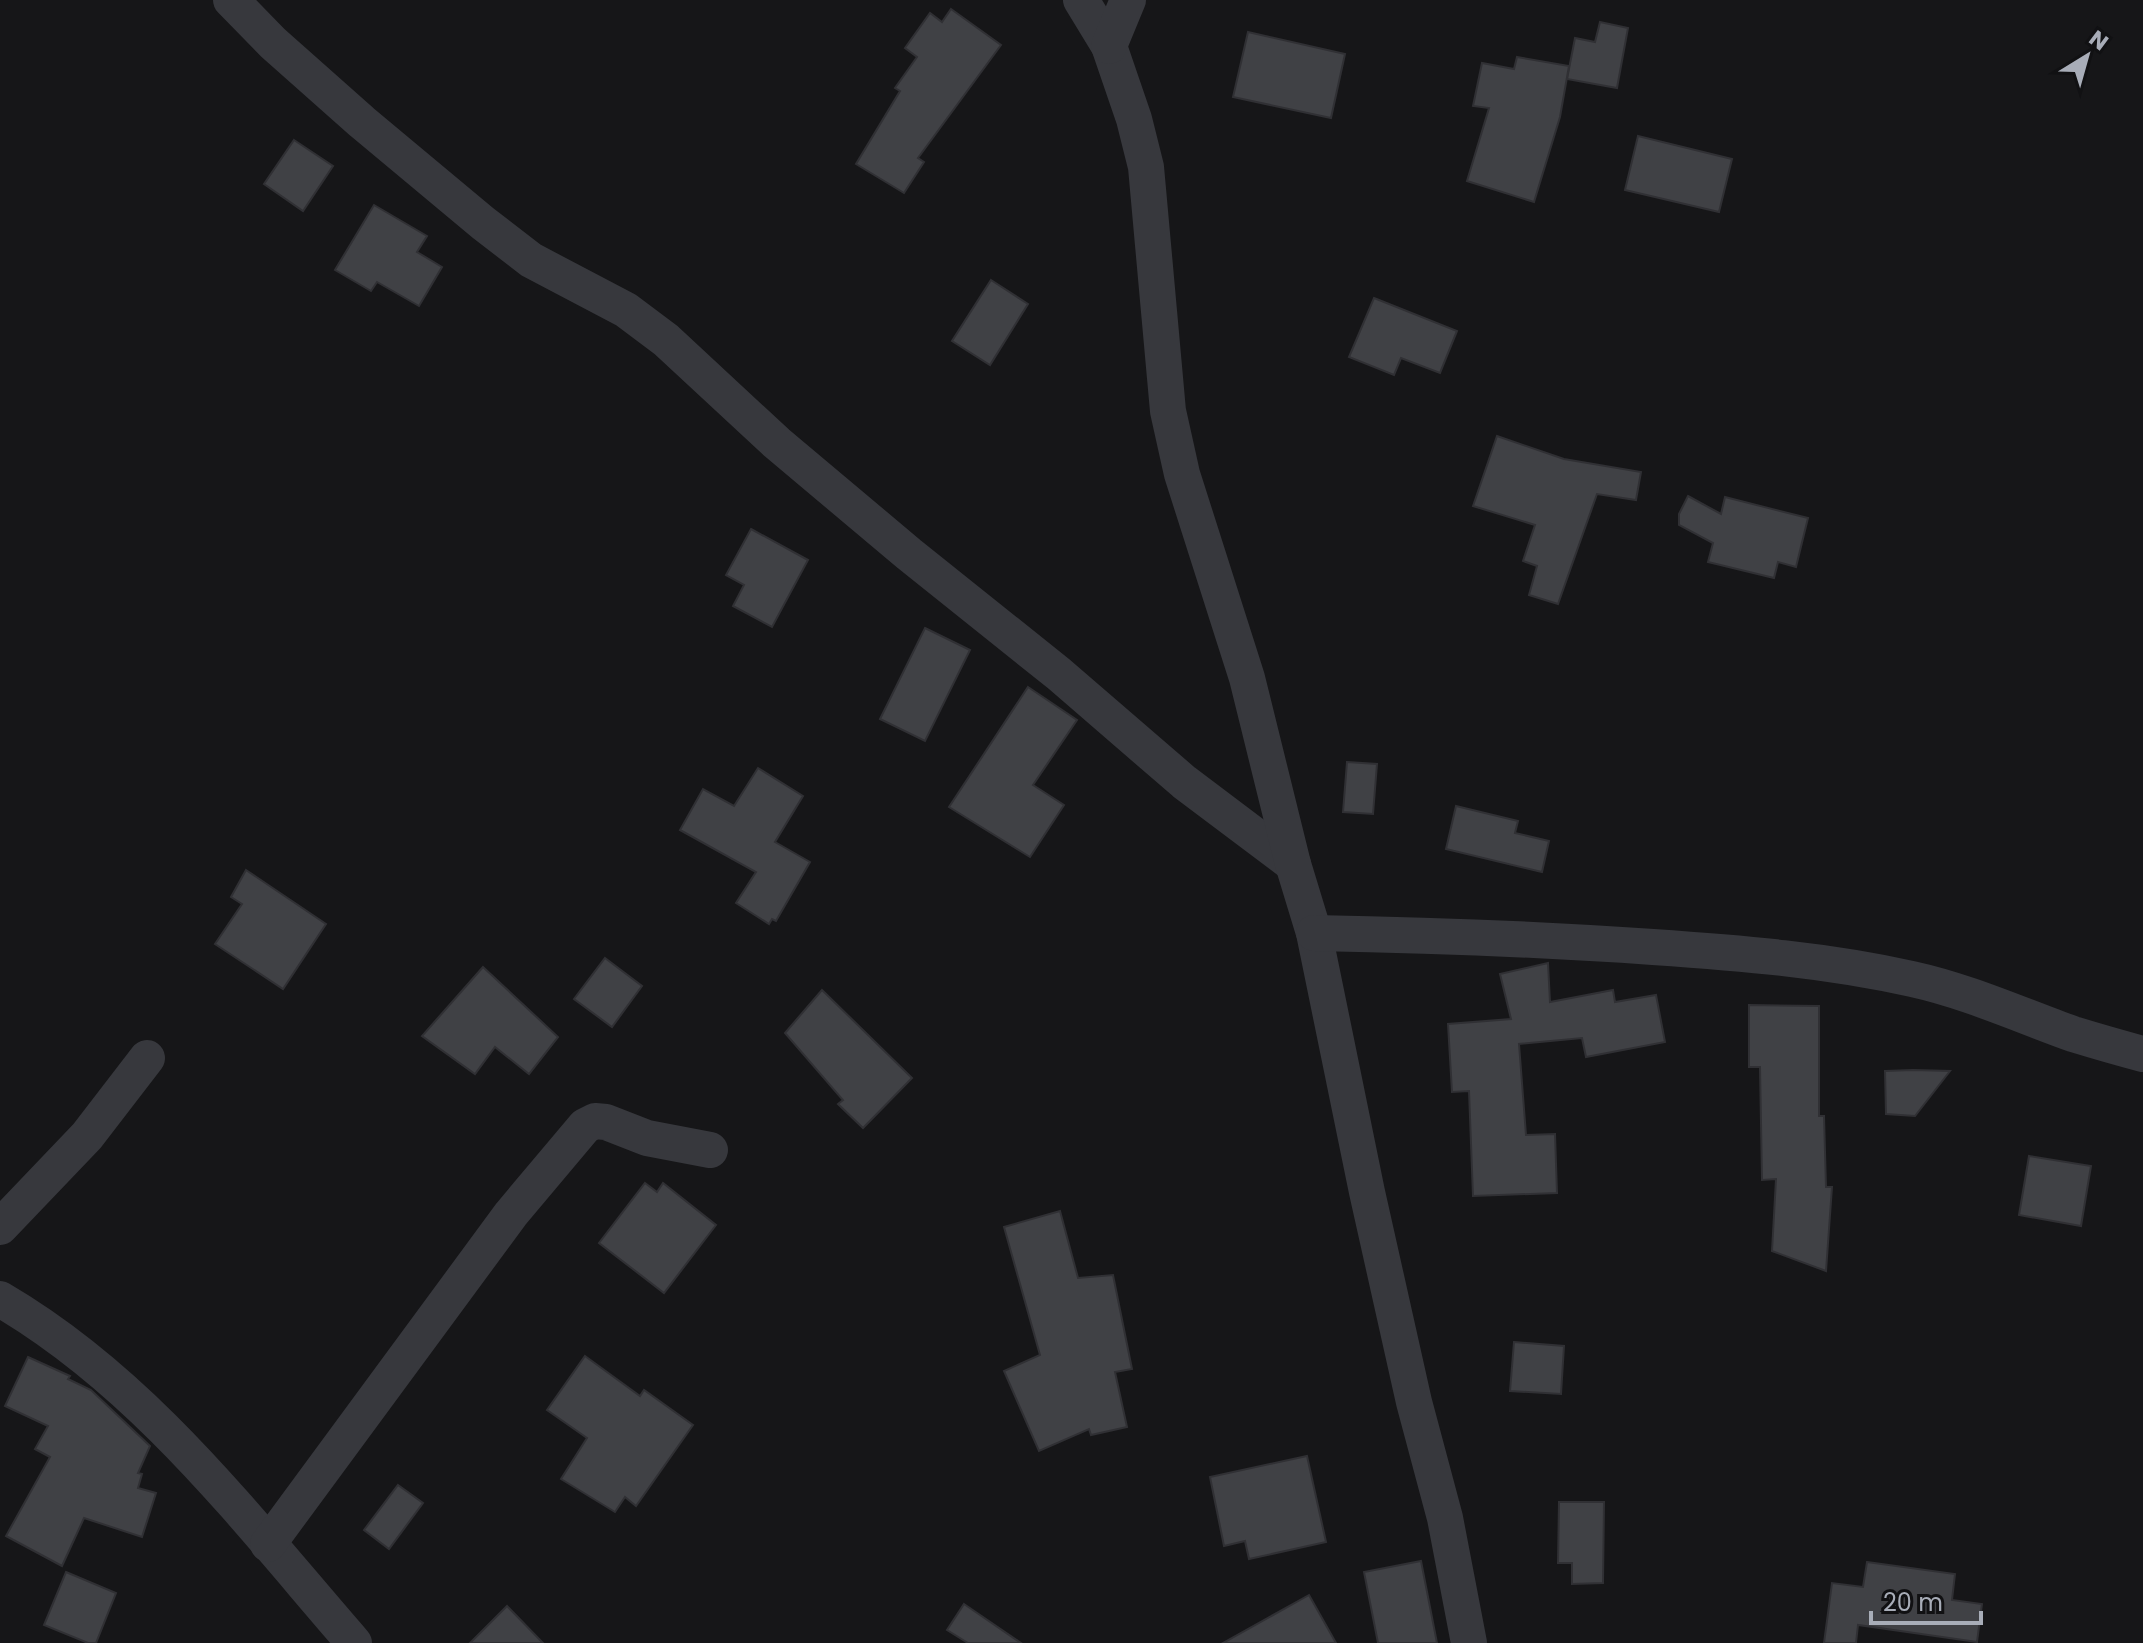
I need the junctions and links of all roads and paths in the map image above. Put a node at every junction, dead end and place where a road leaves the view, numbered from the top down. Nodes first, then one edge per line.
1 (231, 0) edge
2 (1081, 0) edge
3 (1128, 0) edge
4 (1109, 46) junction
5 (1293, 864) junction
6 (1314, 933) junction
7 (2143, 1054) edge
8 (147, 1058) dead end
9 (710, 1150) dead end
10 (0, 1227) edge
11 (0, 1299) edge
12 (268, 1544) junction
13 (354, 1643) edge
14 (1469, 1643) edge

1 - 5 street
2 - 4 street
3 - 4 street
4 - 5 street
5 - 6 street
6 - 7 street
6 - 14 street
8 - 10 street
9 - 12 street
11 - 12 street
12 - 13 street

